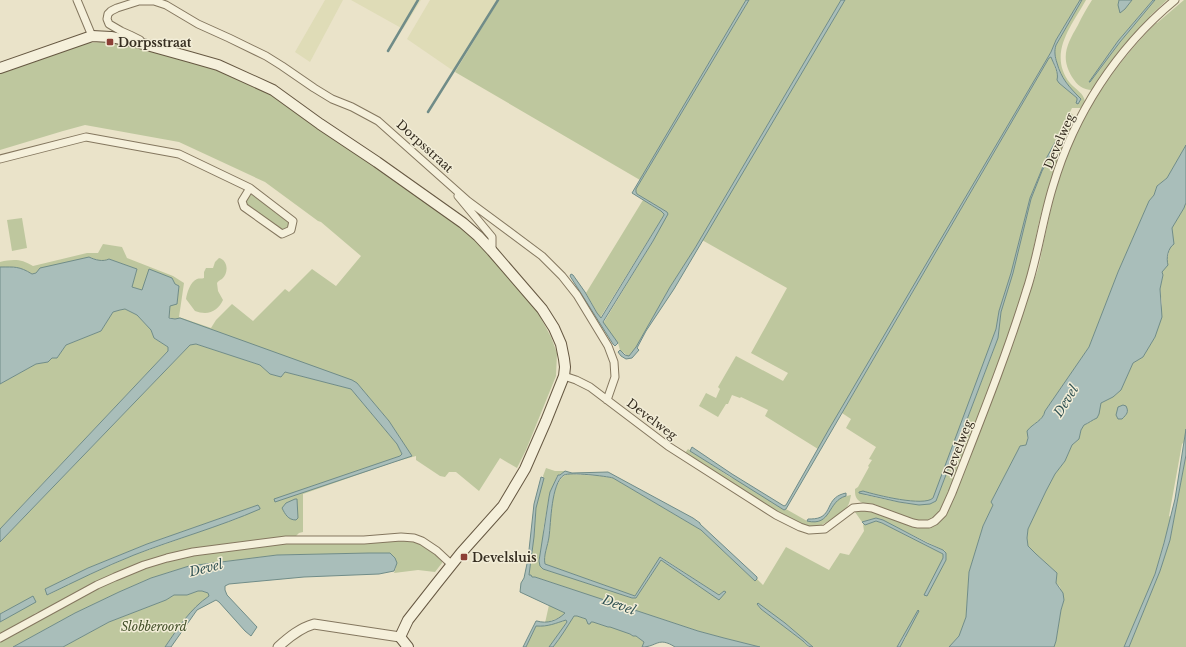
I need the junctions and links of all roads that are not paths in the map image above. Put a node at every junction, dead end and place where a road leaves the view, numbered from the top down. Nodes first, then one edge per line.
1 (77, 0) edge
2 (1175, 0) edge
3 (92, 36) junction
4 (148, 45) junction
5 (0, 68) edge
6 (0, 159) edge
7 (250, 188) junction
8 (454, 189) junction
9 (492, 251) junction
10 (564, 376) junction
11 (607, 400) junction
12 (452, 565) junction
13 (400, 637) junction
14 (0, 638) edge
15 (278, 647) edge
16 (408, 647) edge

1 - 3 street
2 - 11 street, Develweg
3 - 4 main road, Dorpsstraat
3 - 5 main road, Dorpsstraat
4 - 8 street, Dorpsstraat
4 - 9 main road, Dorpsstraat
6 - 7 street
7 - 7 street
8 - 9 street, Dorpsstraat
8 - 11 street, Dorpsstraat
9 - 10 main road, Dorpsstraat
10 - 11 street, Develweg
10 - 12 main road
12 - 13 main road
12 - 14 street
13 - 15 street
13 - 16 main road

